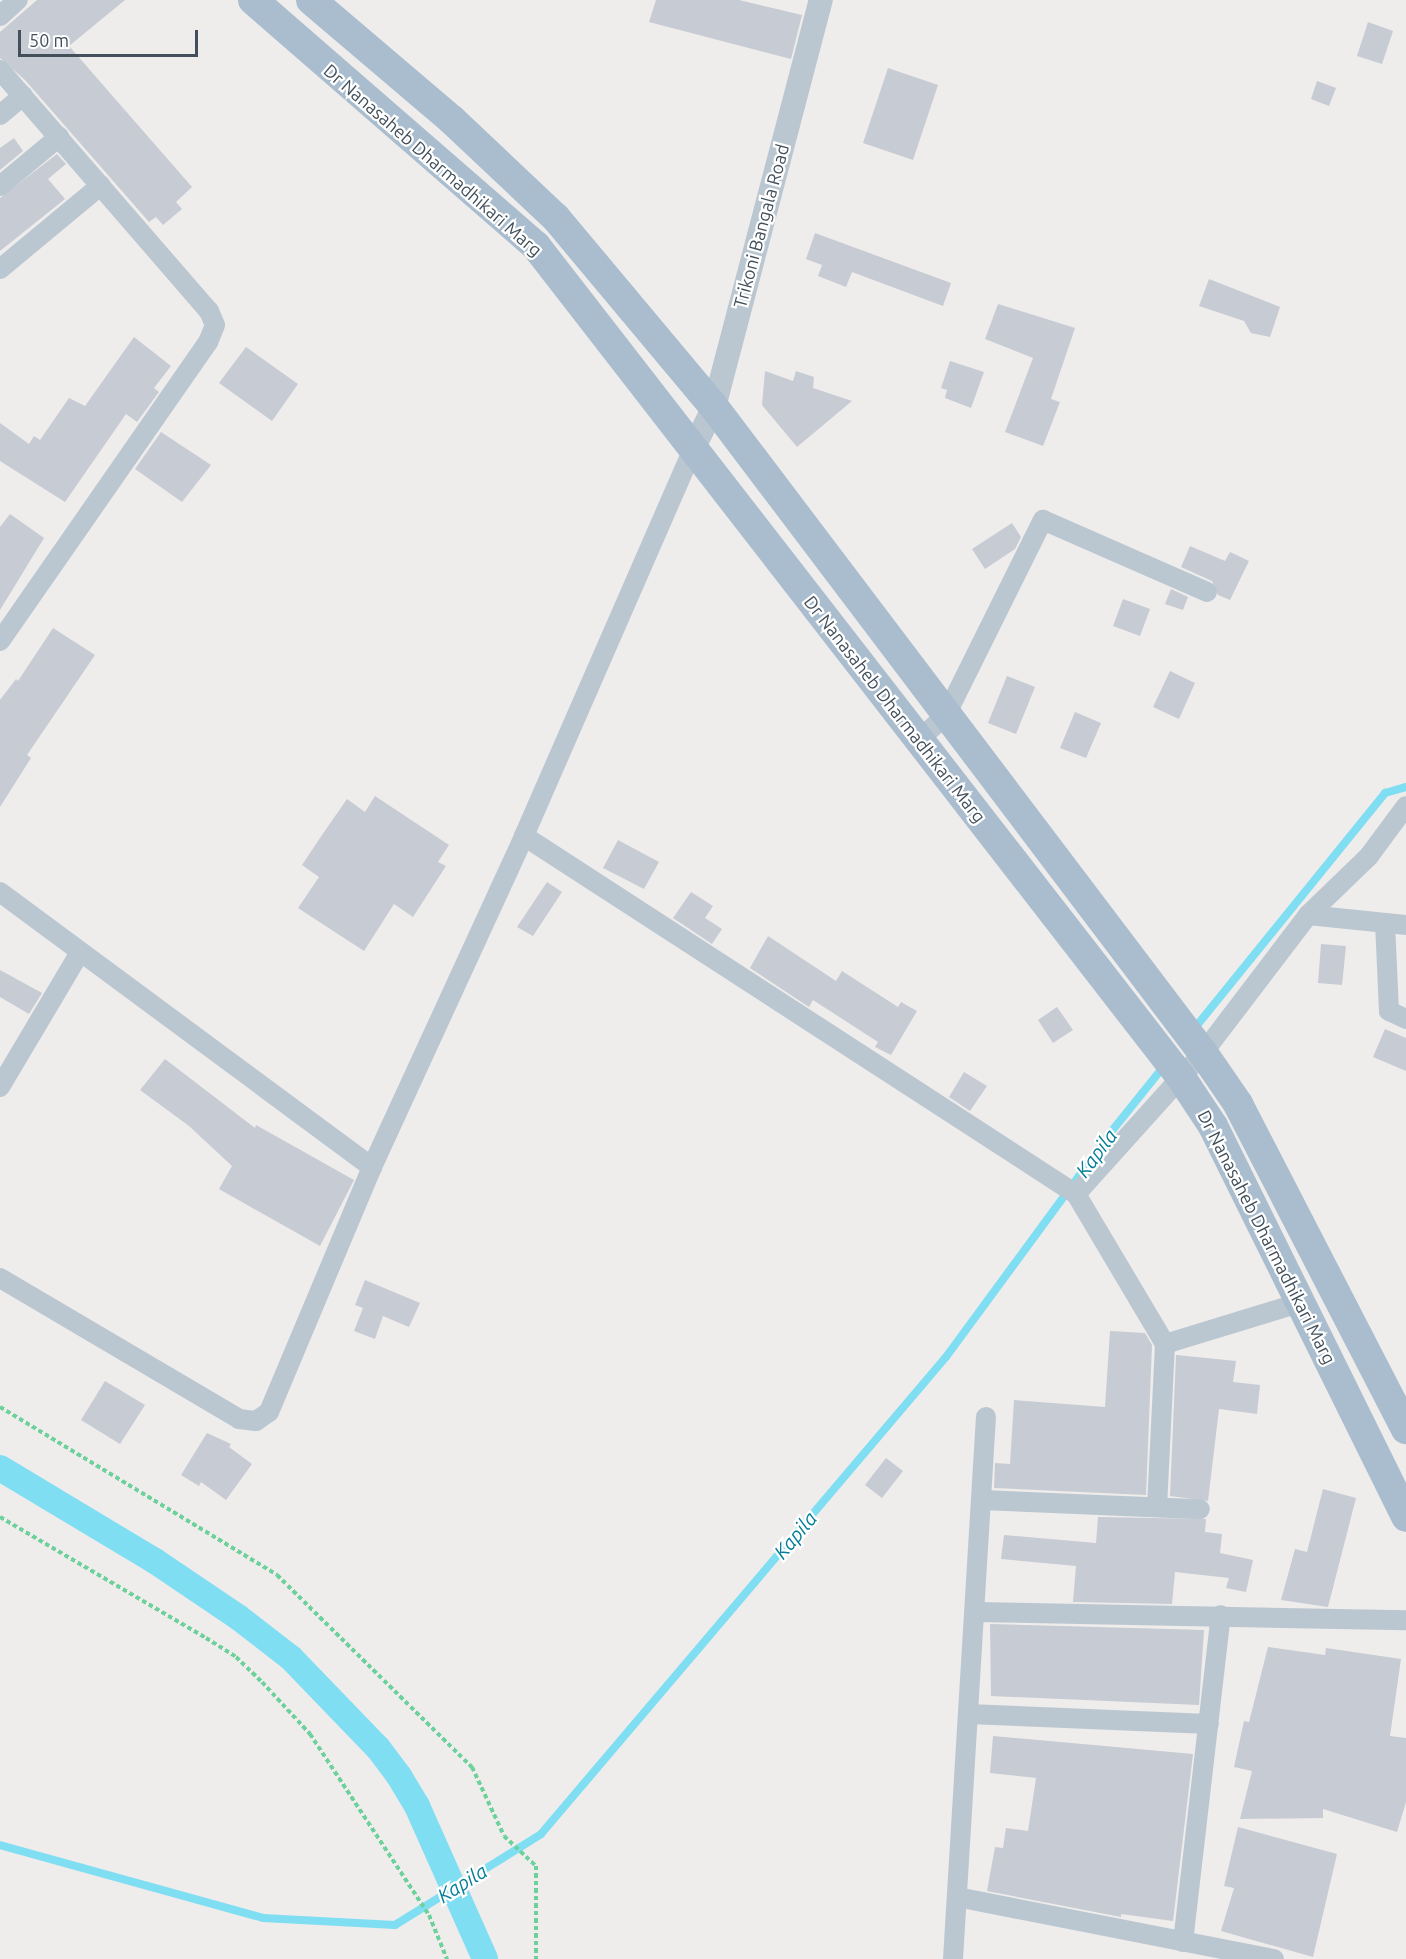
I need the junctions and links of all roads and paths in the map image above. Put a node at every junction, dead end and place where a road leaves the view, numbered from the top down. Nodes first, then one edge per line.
1 (18, 0) edge
2 (254, 0) edge
3 (311, 0) edge
4 (821, 0) edge
5 (0, 16) edge
6 (0, 70) edge
7 (23, 96) junction
8 (0, 115) edge
9 (59, 138) junction
10 (0, 186) edge
11 (101, 186) junction
12 (0, 268) edge
13 (714, 407) junction
14 (693, 449) junction
15 (1207, 592) dead end
16 (0, 641) edge
17 (946, 715) junction
18 (919, 740) junction
19 (1406, 806) edge
20 (524, 836) junction
21 (0, 892) edge
22 (1308, 915) junction
23 (1385, 923) junction
24 (1406, 925) edge
25 (80, 952) junction
26 (1406, 1019) edge
27 (1203, 1053) junction
28 (1180, 1076) junction
29 (0, 1087) edge
30 (372, 1167) junction
31 (1076, 1194) junction
32 (0, 1278) edge
33 (1302, 1302) junction
34 (1165, 1344) junction
35 (0, 1407) edge
36 (986, 1417) dead end
37 (1406, 1430) edge
38 (1398, 1481) edge
39 (981, 1500) junction
40 (1157, 1507) junction
41 (1200, 1509) dead end
42 (0, 1516) edge
43 (1406, 1517) edge
44 (975, 1612) junction
45 (1221, 1615) junction
46 (1406, 1620) edge
47 (968, 1714) junction
48 (1209, 1724) junction
49 (957, 1897) junction
50 (1183, 1941) junction
51 (447, 1959) edge
52 (536, 1959) edge
53 (953, 1959) edge
54 (1274, 1959) edge

1 - 5 street
2 - 14 main road, Dr Nanasaheb Dharmadhikari Marg
3 - 13 main road, Dr Nanasaheb Dharmadhikari Marg
4 - 13 street, Trikoni Bangala Road
6 - 7 street
7 - 8 street
7 - 9 street
9 - 10 street
9 - 11 street
11 - 12 street
11 - 16 street
13 - 14 street, Trikoni Bangala Road
13 - 17 main road, Dr Nanasaheb Dharmadhikari Marg
14 - 18 main road, Dr Nanasaheb Dharmadhikari Marg
14 - 20 street
15 - 17 street
17 - 18 street
17 - 27 main road, Dr Nanasaheb Dharmadhikari Marg
18 - 28 main road, Dr Nanasaheb Dharmadhikari Marg
19 - 22 street
20 - 30 street
20 - 31 street
21 - 25 street
22 - 23 street
22 - 27 street
23 - 24 street
23 - 26 street
25 - 29 street
25 - 30 street
27 - 28 street
27 - 37 main road, Dr Nanasaheb Dharmadhikari Marg
28 - 31 street
28 - 33 main road, Dr Nanasaheb Dharmadhikari Marg
30 - 32 street
31 - 34 street
33 - 34 street
33 - 38 main road, Dr Nanasaheb Dharmadhikari Marg
34 - 40 street
35 - 52 path
36 - 39 street
38 - 43 main road, Dr Nanasaheb Dharmadhikari Marg
39 - 40 street
39 - 44 street
40 - 41 street
42 - 51 path
44 - 45 street
44 - 47 street
45 - 46 street
45 - 48 street
47 - 48 street
47 - 49 street
48 - 50 street
49 - 50 street
49 - 53 street
50 - 54 street

